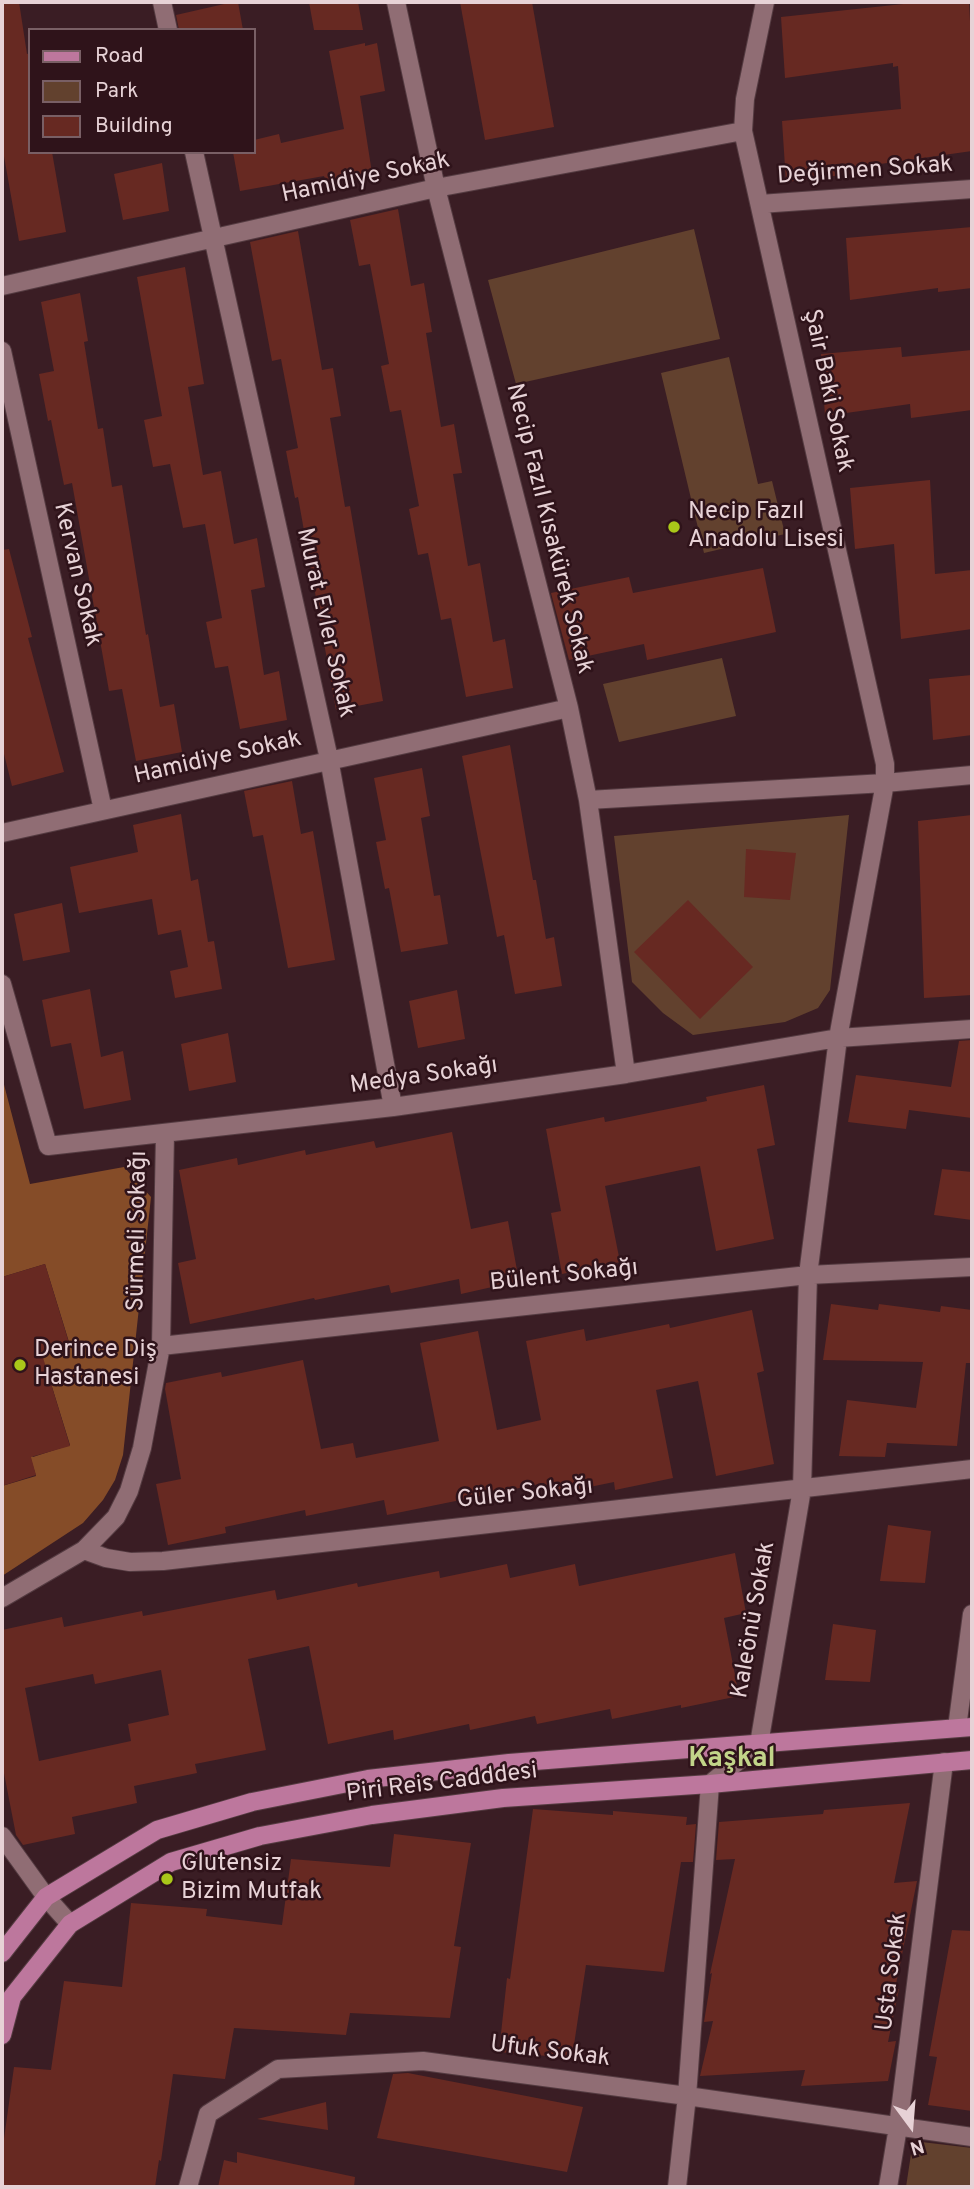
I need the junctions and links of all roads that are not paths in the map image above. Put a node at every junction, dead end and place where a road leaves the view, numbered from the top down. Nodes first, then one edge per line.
1 (162, 2) edge
2 (396, 2) edge
3 (765, 2) edge
4 (168, 28) edge
5 (743, 131) junction
6 (194, 154) edge
7 (436, 188) junction
8 (972, 189) edge
9 (760, 204) junction
10 (213, 239) junction
11 (2, 285) edge
12 (2, 351) edge
13 (569, 708) junction
14 (329, 759) junction
15 (972, 775) edge
16 (885, 783) junction
17 (588, 800) junction
18 (103, 810) junction
19 (2, 833) edge
20 (2, 984) edge
21 (972, 1029) edge
22 (838, 1038) junction
23 (626, 1074) junction
24 (393, 1107) junction
25 (165, 1134) junction
26 (972, 1267) edge
27 (808, 1275) junction
28 (161, 1346) junction
29 (972, 1469) edge
30 (802, 1489) junction
31 (83, 1550) junction
32 (2, 1598) edge
33 (972, 1614) edge
34 (965, 1728) edge
35 (759, 1744) junction
36 (972, 1760) edge
37 (944, 1762) junction
38 (710, 1784) junction
39 (2, 1836) edge
40 (46, 1897) junction
41 (70, 1924) junction
42 (2, 1953) edge
43 (2, 2035) edge
44 (687, 2096) junction
45 (898, 2127) junction
46 (972, 2137) edge
47 (188, 2187) edge
48 (677, 2187) edge
49 (888, 2187) edge

1 - 4 street
2 - 7 street, Necip Fazıl Kısakürek Sokak
3 - 5 street, Şair Baki Sokak
5 - 7 street, Hamidiye Sokak
5 - 9 street, Şair Baki Sokak
6 - 10 street, Murat Evler Sokak
7 - 10 street, Hamidiye Sokak
7 - 13 street, Necip Fazıl Kısakürek Sokak
8 - 9 street, Değirmen Sokak
9 - 16 street, Şair Baki Sokak
10 - 11 street, Hamidiye Sokak
10 - 14 street, Murat Evler Sokak
12 - 18 street, Kervan Sokak
13 - 14 street, Hamidiye Sokak
13 - 17 street, Necip Fazıl Kısakürek Sokak
14 - 18 street, Hamidiye Sokak
14 - 24 street, Murat Evler Sokak
15 - 16 street
16 - 17 street
16 - 22 street, Şair Baki Sokak
17 - 23 street, Necip Fazıl Kısakürek Sokak
18 - 19 street, Hamidiye Sokak
20 - 25 street, Medya Sokağı
21 - 22 street, Medya Sokağı
22 - 23 street, Medya Sokağı
22 - 27 street, Kaleönü Sokak
23 - 24 street, Medya Sokağı
24 - 25 street, Medya Sokağı
25 - 28 street, Sürmeli Sokağı
26 - 27 street, Bülent Sokağı
27 - 28 street, Bülent Sokağı
27 - 30 street, Kaleönü Sokak
28 - 31 street, Sürmeli Sokağı
29 - 30 street, Güler Sokağı
30 - 31 street, Güler Sokağı
30 - 35 street, Kaleönü Sokak
31 - 32 street, Sürmeli Sokağı
33 - 34 street
34 - 35 main road, Piri Reis Cadddesi
35 - 38 street
35 - 40 main road, Piri Reis Cadddesi
36 - 37 main road, Piri Reis Cadddesi
37 - 38 main road, Piri Reis Cadddesi
37 - 45 street, Usta Sokak
38 - 41 main road, Piri Reis Cadddesi
38 - 44 street
39 - 40 street
40 - 41 street
40 - 42 main road, Piri Reis Cadddesi
41 - 43 main road, Piri Reis Cadddesi
44 - 45 street, Ufuk Sokak
44 - 47 street, Ufuk Sokak
44 - 48 street
45 - 46 street, Ufuk Sokak
45 - 49 street, Usta Sokak

